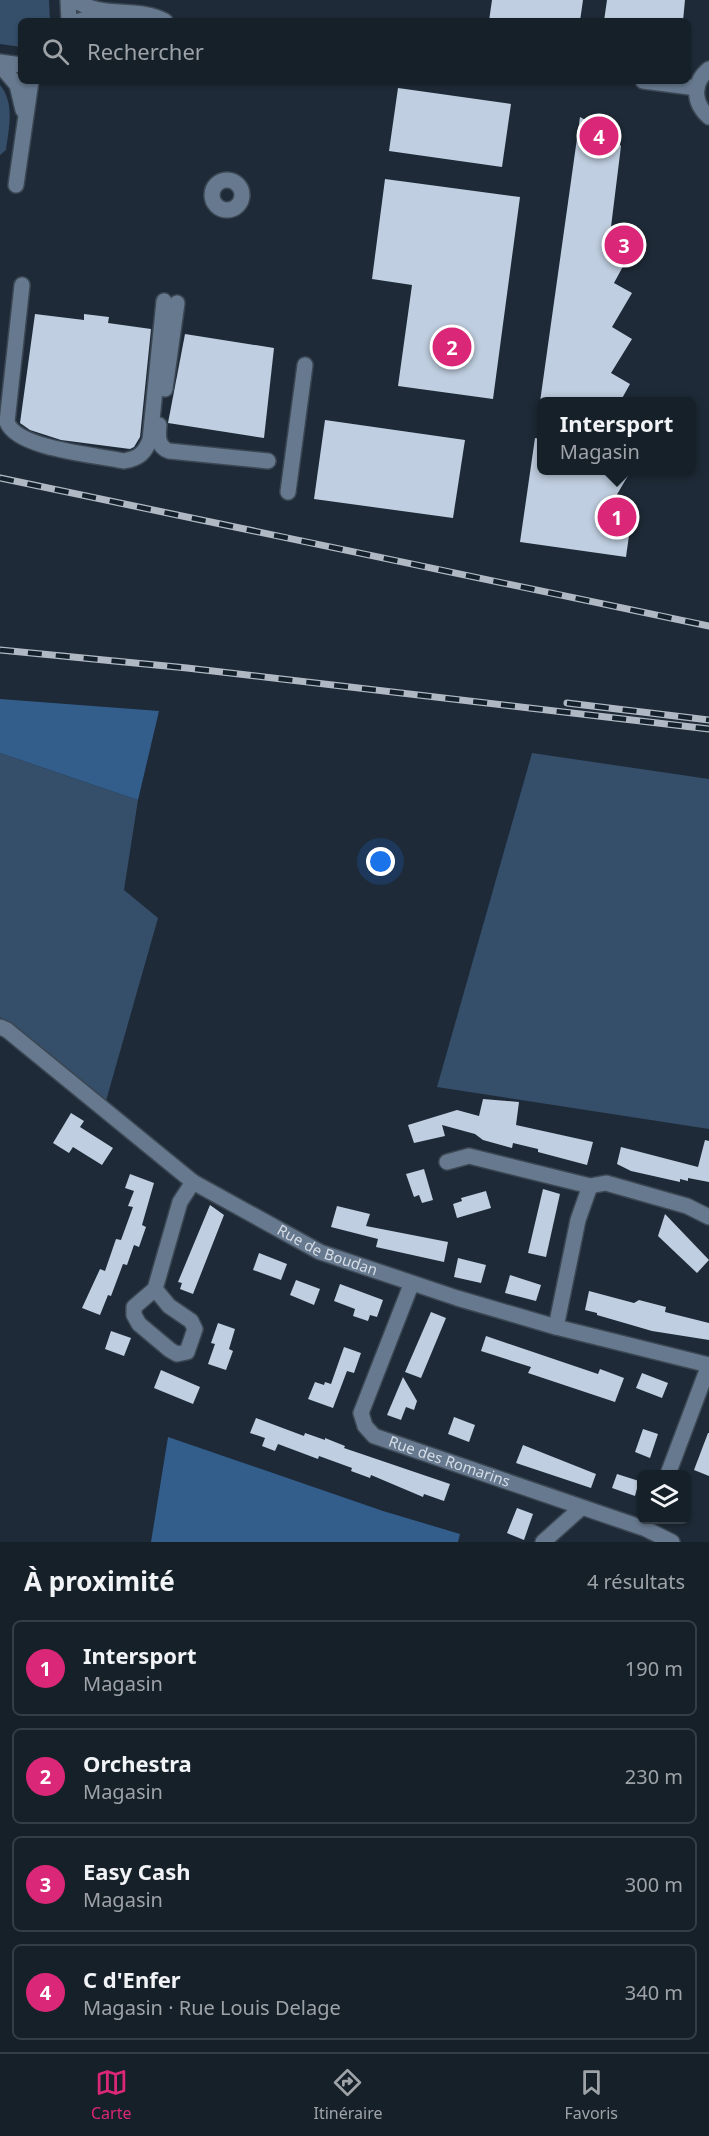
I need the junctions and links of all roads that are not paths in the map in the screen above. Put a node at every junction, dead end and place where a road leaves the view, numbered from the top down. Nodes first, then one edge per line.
1 (68, 0) edge
2 (75, 0) edge
3 (69, 18) edge
4 (160, 18) edge
5 (0, 64) edge
6 (18, 65) edge
7 (709, 69) edge
8 (31, 84) edge
9 (666, 84) edge
10 (697, 88) junction
11 (709, 117) edge
12 (22, 140) junction
13 (16, 186) dead end
14 (22, 285) dead end
15 (305, 365) dead end
16 (268, 461) dead end
17 (288, 492) dead end
18 (0, 1027) edge
19 (447, 1162) dead end
20 (193, 1182) junction
21 (590, 1186) junction
22 (708, 1218) edge
23 (411, 1285) junction
24 (155, 1289) dead end
25 (555, 1327) junction
26 (709, 1365) edge
27 (670, 1470) edge
28 (581, 1508) junction
29 (637, 1521) edge
30 (648, 1524) edge
31 (543, 1542) edge
32 (672, 1542) edge

1 - 3 street
2 - 4 street
5 - 6 street
5 - 12 street
7 - 10 street
8 - 12 street
9 - 10 street
10 - 11 street
12 - 13 street
14 - 16 street
15 - 17 street
18 - 20 street, Rue de Boudan
19 - 21 street
20 - 23 street, Rue de Boudan
20 - 24 street
21 - 22 street
21 - 25 street
23 - 25 street, Rue de Boudan
23 - 28 street, Rue des Romarins
25 - 26 street, Rue de Boudan
26 - 27 street
28 - 29 street, Rue des Romarins
28 - 31 street
30 - 32 street, Rue des Romarins

